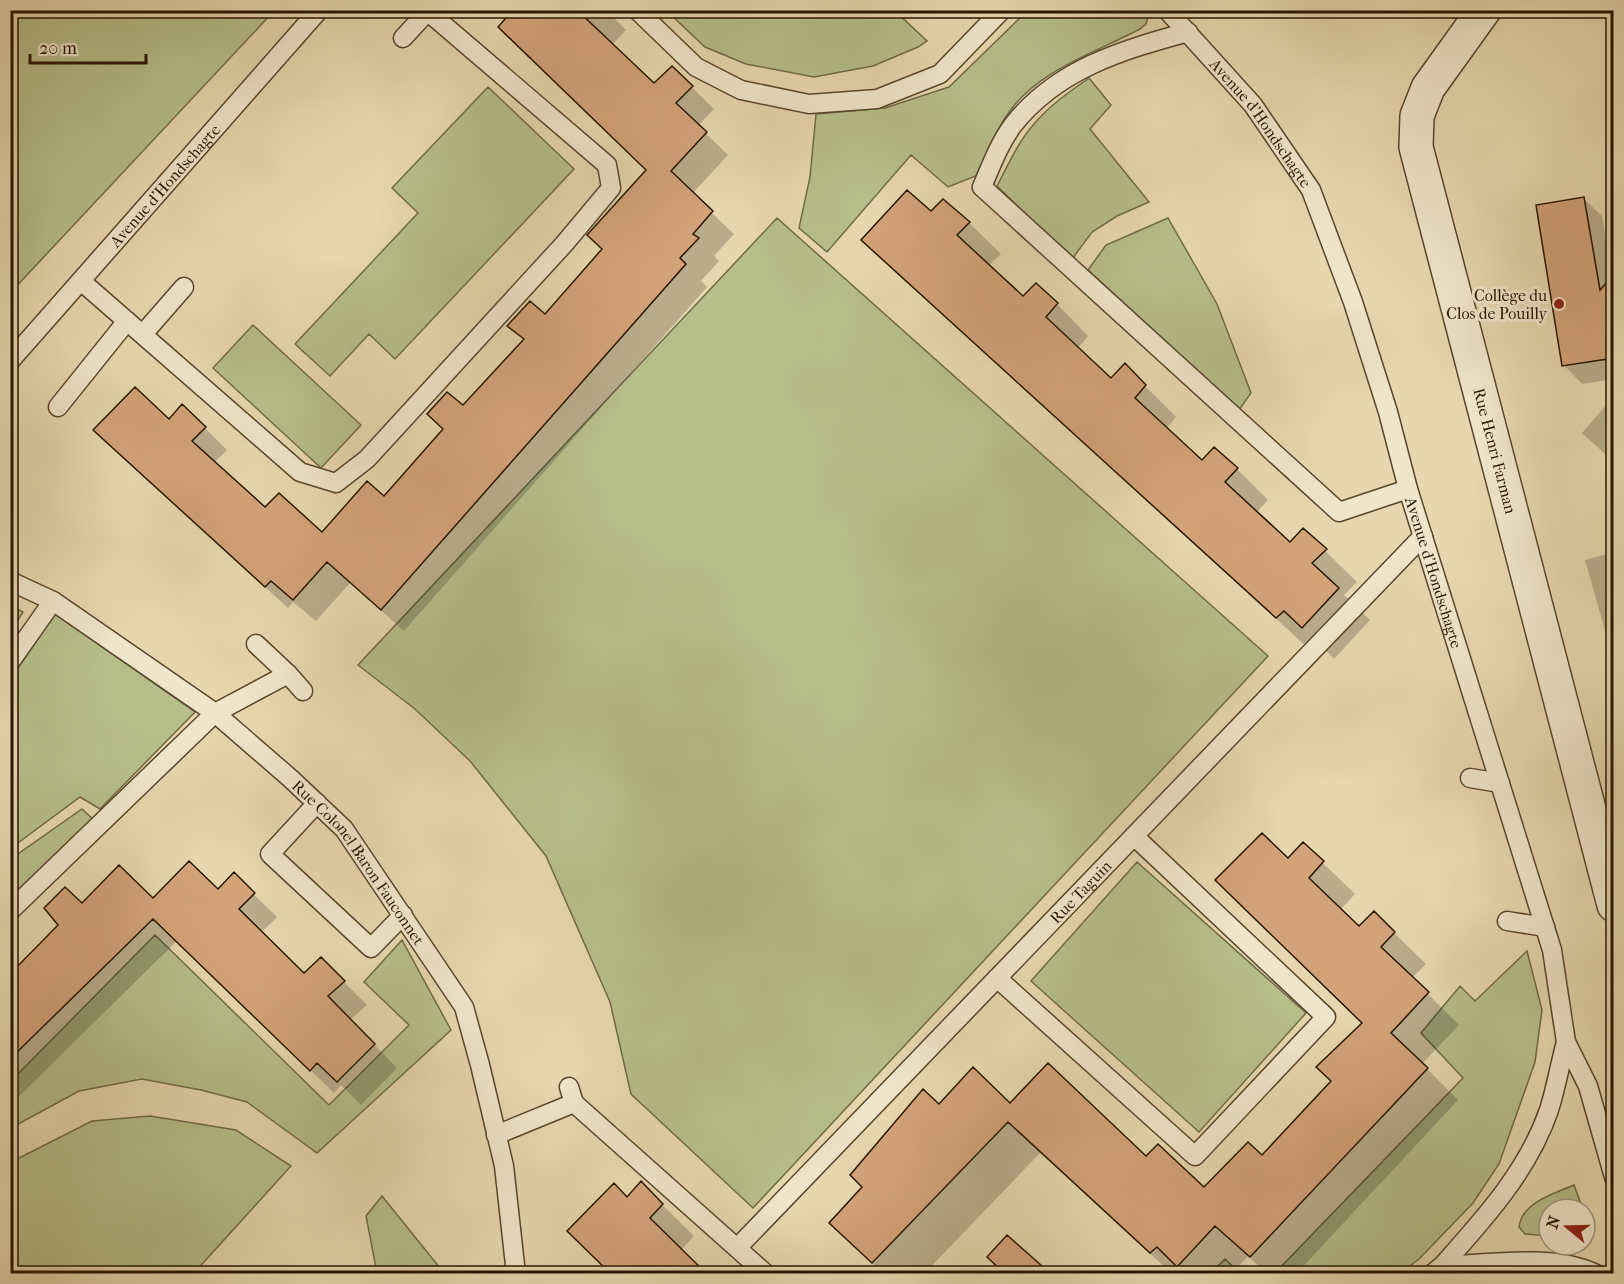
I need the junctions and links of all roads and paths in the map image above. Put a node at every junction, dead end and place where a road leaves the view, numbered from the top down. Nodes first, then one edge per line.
1 (319, 10) edge
2 (637, 10) edge
3 (1167, 10) edge
4 (1484, 10) edge
5 (426, 11) edge
6 (999, 11) edge
7 (1188, 32) junction
8 (403, 38) dead end
9 (81, 281) junction
10 (184, 287) dead end
11 (127, 321) junction
12 (143, 334) junction
13 (10, 361) edge
14 (58, 407) dead end
15 (1408, 489) junction
16 (1423, 536) junction
17 (10, 581) edge
18 (53, 601) junction
19 (256, 644) dead end
20 (10, 662) edge
21 (288, 674) junction
22 (303, 691) dead end
23 (215, 713) junction
24 (1470, 778) dead end
25 (1500, 783) junction
26 (316, 803) junction
27 (1134, 836) junction
28 (1614, 905) edge
29 (10, 911) edge
30 (403, 915) junction
31 (1507, 921) dead end
32 (1545, 927) junction
33 (997, 978) junction
34 (1566, 1042) junction
35 (496, 1135) junction
36 (1614, 1177) edge
37 (737, 1248) junction
38 (1437, 1270) edge
39 (516, 1274) edge
40 (766, 1274) edge
41 (1596, 1274) edge

1 - 9 lane, Avenue d'Hondschagte
2 - 6 lane
3 - 7 lane, Avenue d'Hondschagte
4 - 28 street, Rue Henri Farman
5 - 8 lane
5 - 12 lane
7 - 15 lane, Avenue d'Hondschagte
7 - 15 lane
9 - 11 lane
9 - 13 lane, Avenue d'Hondschagte
10 - 12 lane
11 - 12 lane
11 - 14 lane
15 - 16 lane, Avenue d'Hondschagte
16 - 25 lane, Avenue d'Hondschagte
16 - 27 lane, Rue Taguin
17 - 18 lane, Rue Colonel Baron Fauconnet
18 - 20 lane
18 - 23 lane, Rue Colonel Baron Fauconnet
19 - 21 lane
21 - 22 lane
21 - 23 lane
23 - 26 lane, Rue Colonel Baron Fauconnet
23 - 29 lane
24 - 25 lane
25 - 32 lane, Avenue d'Hondschagte
26 - 30 lane, Rue Colonel Baron Fauconnet
26 - 30 lane
27 - 33 lane, Rue Taguin
27 - 33 lane
30 - 35 lane, Rue Colonel Baron Fauconnet
31 - 32 lane
32 - 34 lane, Avenue d'Hondschagte
33 - 37 lane, Rue Taguin
34 - 36 lane, Avenue d'Hondschagte
34 - 38 lane
35 - 37 lane
35 - 39 lane, Rue Colonel Baron Fauconnet
37 - 40 lane
38 - 41 lane

